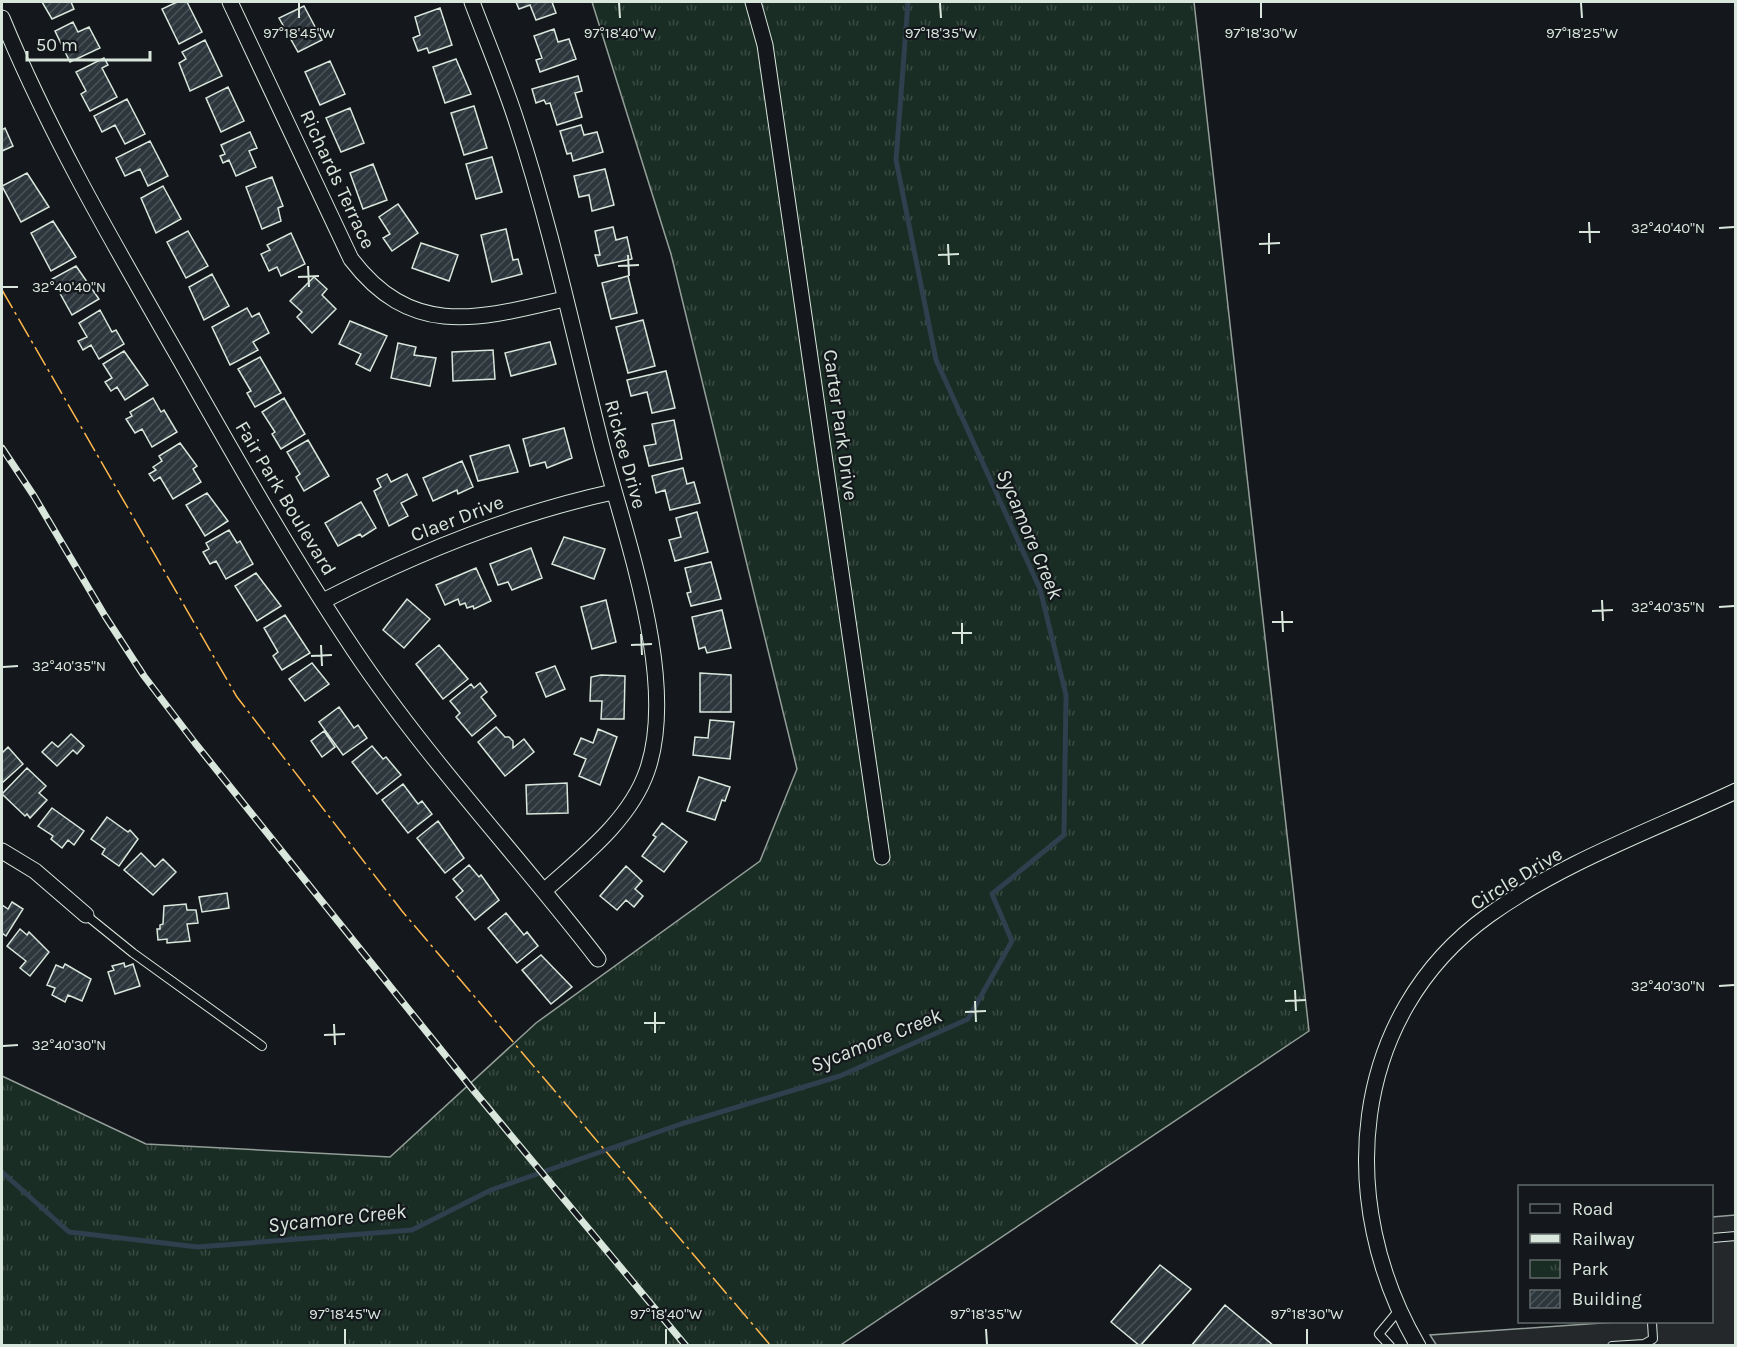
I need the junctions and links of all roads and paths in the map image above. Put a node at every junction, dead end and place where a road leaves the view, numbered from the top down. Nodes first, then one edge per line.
1 (230, 2) edge
2 (472, 2) edge
3 (753, 2) edge
4 (2, 18) edge
5 (564, 299) junction
6 (613, 492) junction
7 (323, 601) junction
8 (1736, 791) edge
9 (2, 851) edge
10 (882, 857) dead end
11 (545, 890) junction
12 (86, 915) joint
13 (598, 959) dead end
14 (262, 1046) dead end
15 (1736, 1236) edge
16 (1713, 1238) edge
17 (1399, 1310) junction
18 (1652, 1323) edge
19 (1653, 1342) edge
20 (1390, 1346) edge
21 (1418, 1346) edge
22 (1612, 1346) edge

1 - 5 street, Richards Terrace
2 - 5 street, Rickee Drive
3 - 10 street, Carter Park Drive
4 - 7 street, Fair Park Boulevard
5 - 6 street, Rickee Drive
6 - 7 street, Claer Drive
6 - 11 street, Rickee Drive
7 - 11 street, Fair Park Boulevard
8 - 17 street, Circle Drive
9 - 12 street
11 - 13 street, Fair Park Boulevard
12 - 14 lane
15 - 16 lane
17 - 20 lane
17 - 21 street, Circle Drive
18 - 19 lane
19 - 22 lane

